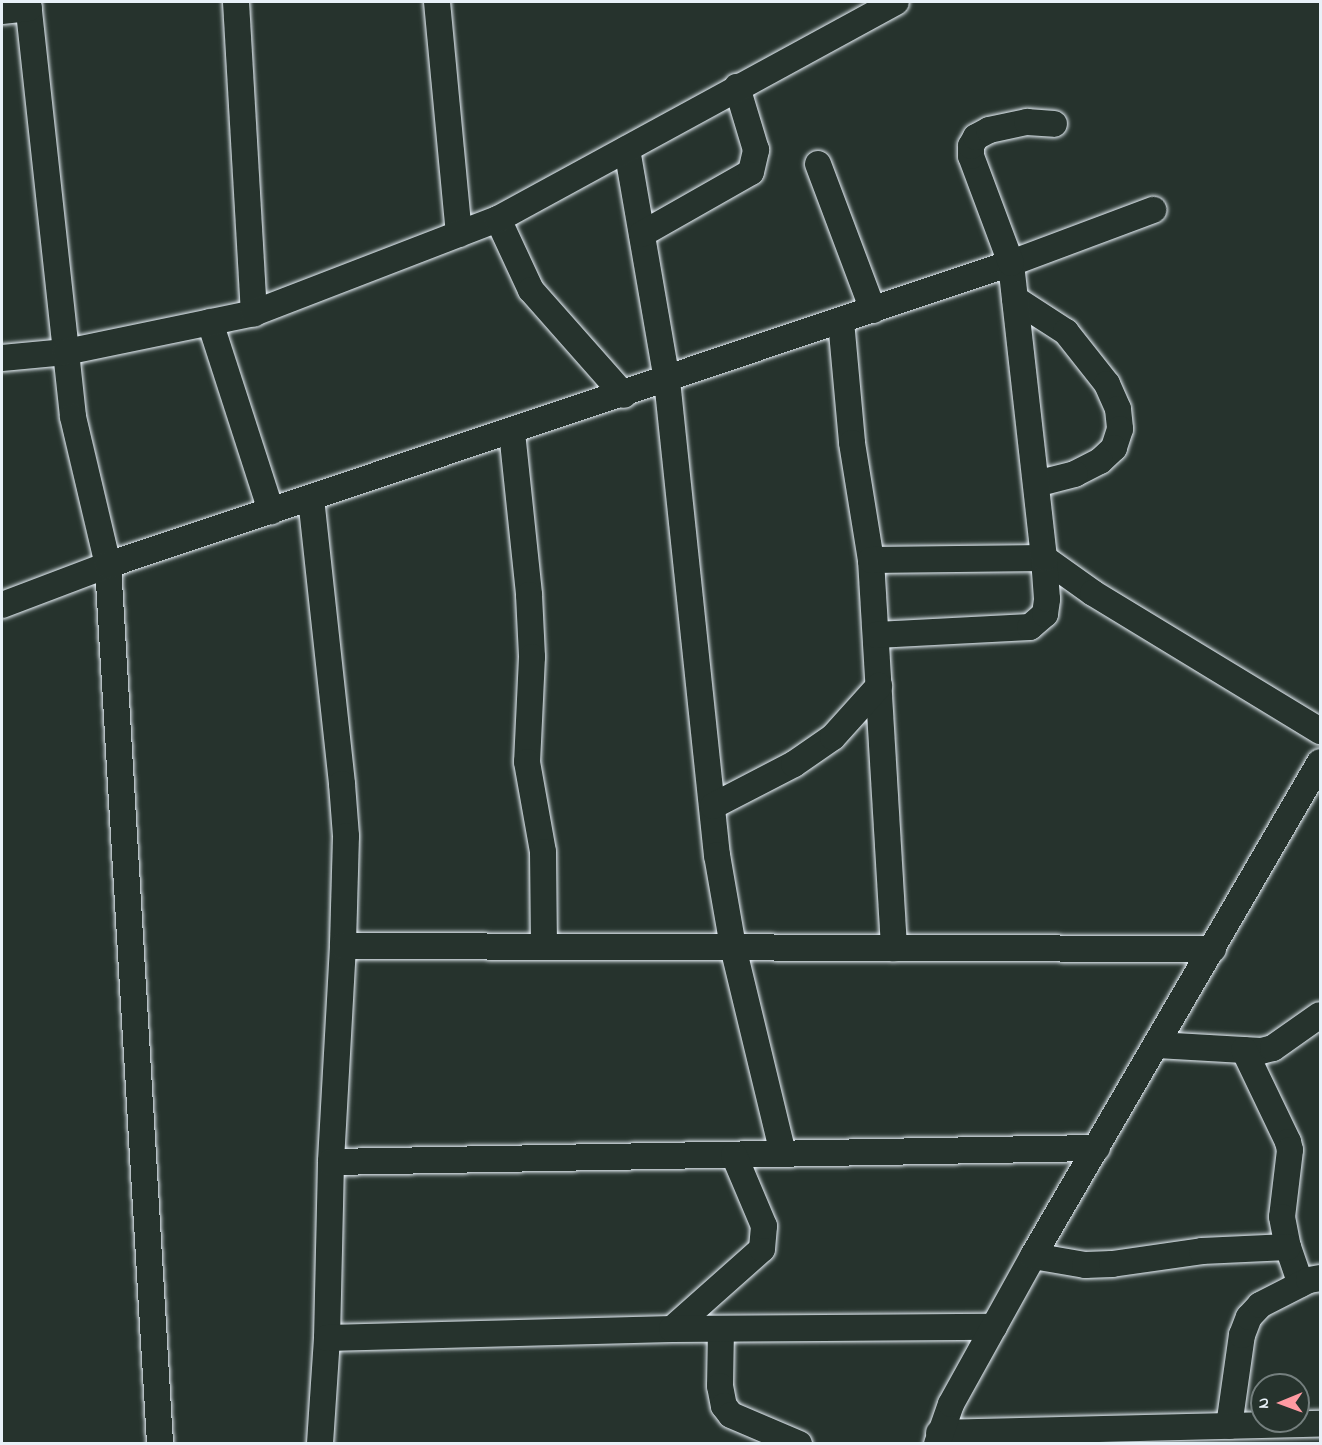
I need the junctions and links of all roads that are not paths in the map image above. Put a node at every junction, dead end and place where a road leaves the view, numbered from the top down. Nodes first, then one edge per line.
1 (236, 2) edge
2 (437, 2) edge
3 (896, 2) edge
4 (28, 5) edge
5 (2, 10) edge
6 (737, 87) junction
7 (1054, 124) dead end
8 (627, 149) junction
9 (818, 164) dead end
10 (1153, 210) dead end
11 (498, 219) junction
12 (459, 234) junction
13 (642, 234) junction
14 (1011, 263) junction
15 (1015, 299) junction
16 (873, 310) junction
17 (254, 313) junction
18 (841, 321) junction
19 (210, 322) junction
20 (66, 352) junction
21 (2, 358) edge
22 (667, 380) junction
23 (624, 395) junction
24 (512, 432) junction
25 (1036, 484) junction
26 (310, 498) junction
27 (272, 511) junction
28 (1044, 558) junction
29 (871, 561) junction
30 (108, 565) junction
31 (2, 605) edge
32 (876, 635) junction
33 (879, 686) junction
34 (1320, 732) edge
35 (1320, 762) edge
36 (713, 806) junction
37 (343, 946) junction
38 (544, 947) junction
39 (733, 947) junction
40 (894, 948) junction
41 (1213, 949) junction
42 (1320, 1015) edge
43 (1157, 1045) junction
44 (1244, 1050) junction
45 (1097, 1148) junction
46 (783, 1154) junction
47 (734, 1155) junction
48 (331, 1162) junction
49 (1288, 1247) junction
50 (1033, 1256) junction
51 (1311, 1281) edge
52 (994, 1327) junction
53 (672, 1329) junction
54 (721, 1329) junction
55 (327, 1338) junction
56 (1229, 1426) junction
57 (1250, 1427) edge
58 (938, 1438) edge
59 (160, 1443) edge
60 (320, 1443) edge
61 (800, 1443) edge

1 - 17 street
2 - 12 street
3 - 6 street
4 - 5 street
4 - 20 street
6 - 8 street
6 - 13 street
7 - 14 street
8 - 11 street
8 - 13 street
9 - 16 street
10 - 14 street
11 - 12 street
11 - 23 street
12 - 17 street
13 - 22 street
14 - 15 street
14 - 16 street
15 - 25 street
15 - 25 street
16 - 18 street
17 - 19 street
18 - 22 street
18 - 29 street
19 - 20 street
19 - 27 street
20 - 21 street
20 - 30 street
22 - 23 street
22 - 36 street
23 - 24 street
24 - 26 street
24 - 38 street
25 - 28 street
26 - 27 street
26 - 37 street
27 - 30 street
28 - 29 street
28 - 32 street
28 - 34 street
29 - 32 street
30 - 31 street
30 - 59 street
32 - 33 street
33 - 36 street
33 - 40 street
35 - 41 street
36 - 39 street
37 - 38 street
37 - 48 street
38 - 39 street
39 - 40 street
39 - 46 street
40 - 41 street
41 - 43 street
42 - 44 street
43 - 44 street
43 - 45 street
44 - 49 street
45 - 46 street
45 - 50 street
46 - 47 street
47 - 48 street
47 - 53 street
48 - 55 street
49 - 50 street
49 - 51 street
50 - 52 street
51 - 56 street
52 - 54 street
52 - 58 street
53 - 54 street
53 - 55 street
54 - 61 street
55 - 60 street
56 - 57 street
56 - 58 street

